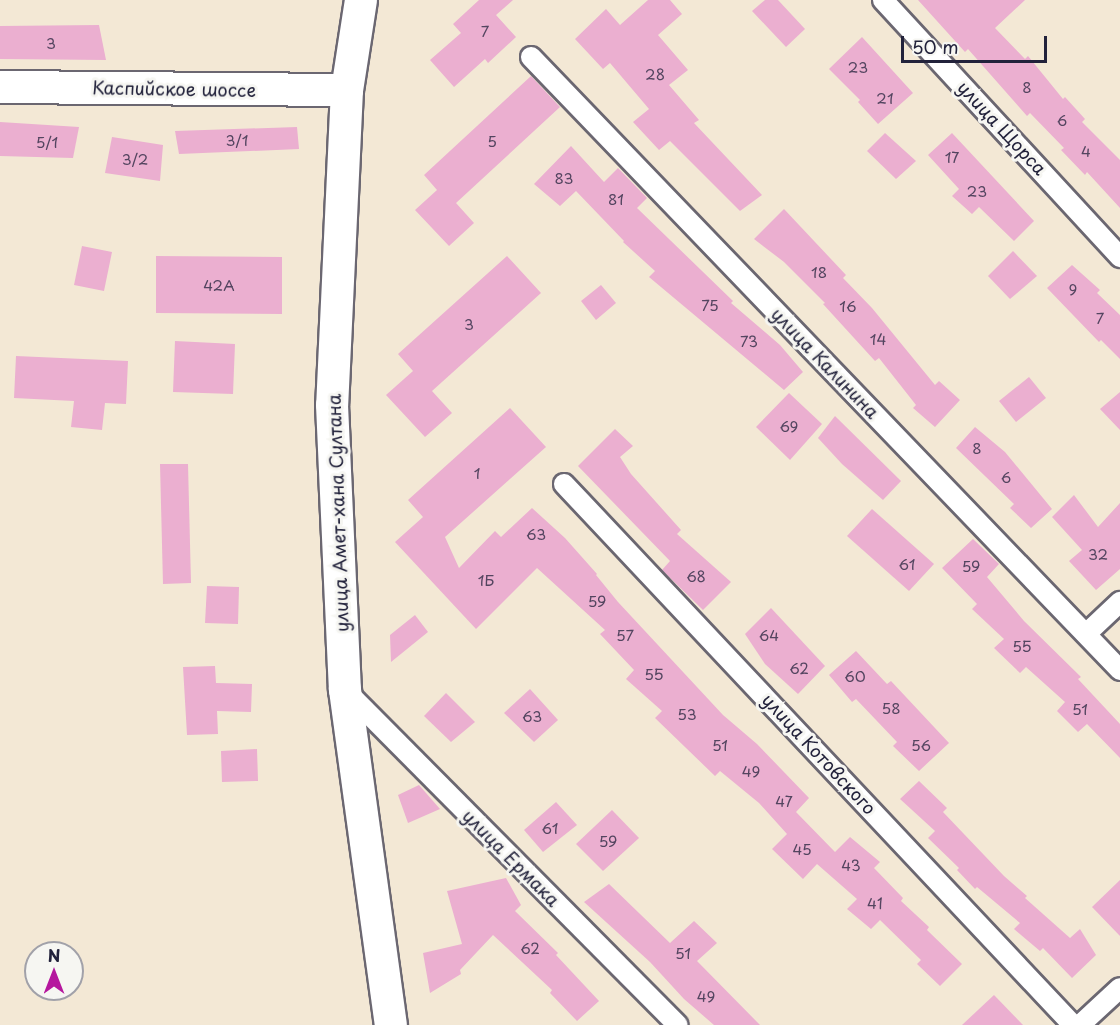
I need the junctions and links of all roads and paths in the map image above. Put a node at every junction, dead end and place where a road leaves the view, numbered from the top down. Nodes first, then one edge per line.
1 (361, 0) edge
2 (883, 0) edge
3 (531, 57) dead end
4 (0, 87) edge
5 (347, 90) junction
6 (1120, 257) edge
7 (564, 484) dead end
8 (1120, 602) edge
9 (1086, 634) junction
10 (1120, 669) edge
11 (345, 690) junction
12 (1120, 988) edge
13 (391, 1025) edge
14 (678, 1025) edge
15 (1073, 1025) edge
16 (1080, 1025) edge

1 - 5 main road, улица Амет-хана Султана
2 - 6 street, улица Щорса
3 - 9 street, улица Калинина
4 - 5 main road, Каспийское шоссе
5 - 11 main road, улица Амет-хана Султана
7 - 15 street, улица Котовского
8 - 9 street
9 - 10 street, улица Калинина
11 - 13 main road, улица Амет-хана Султана
11 - 14 street, улица Ермака
12 - 16 street

